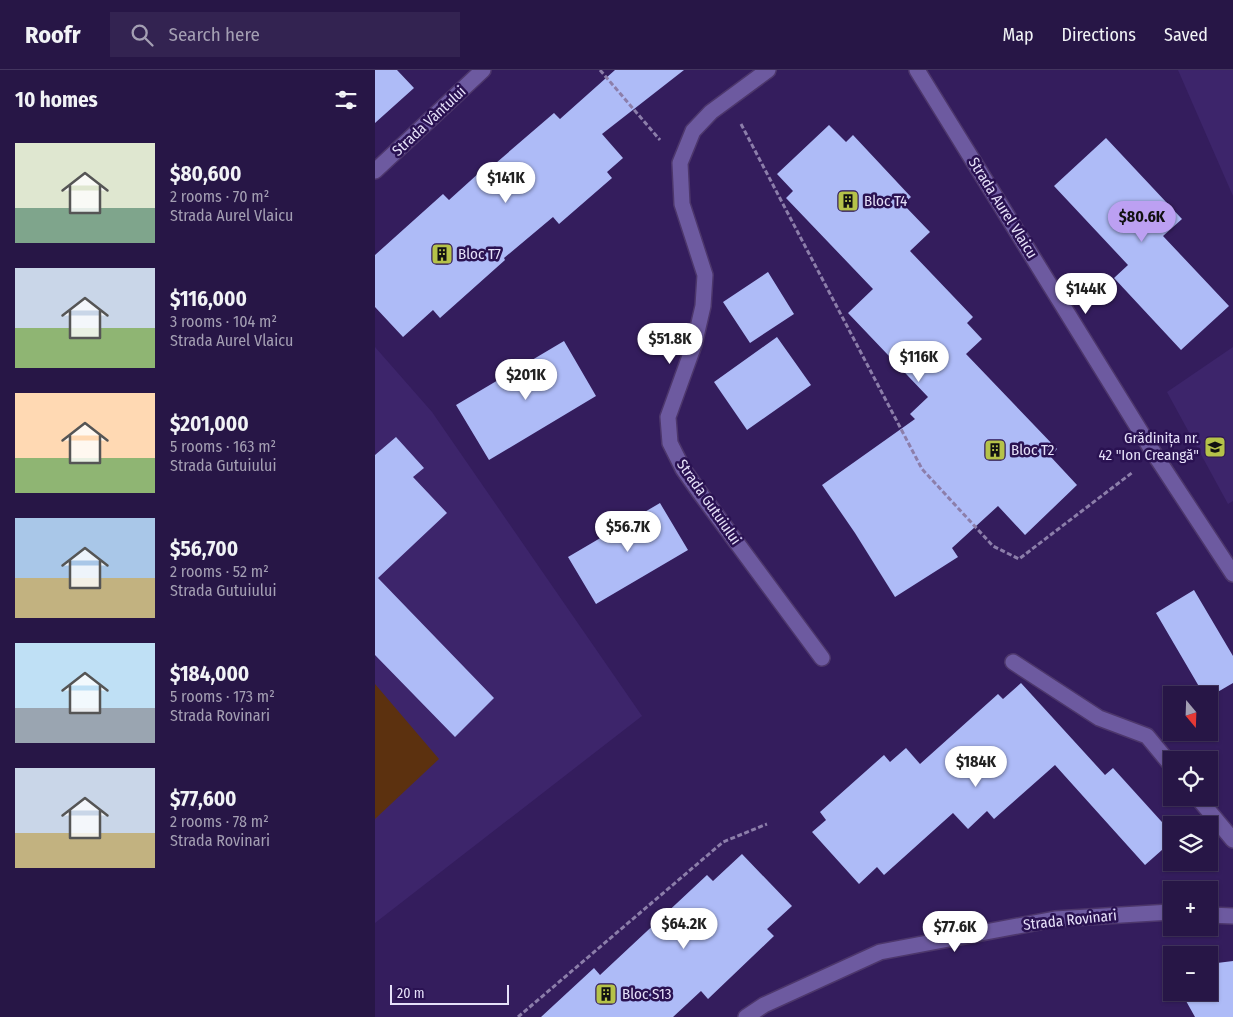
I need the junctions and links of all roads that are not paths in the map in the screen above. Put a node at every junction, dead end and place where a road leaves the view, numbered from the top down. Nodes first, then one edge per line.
1 (483, 70) edge
2 (768, 70) edge
3 (917, 70) edge
4 (375, 171) edge
5 (1233, 574) edge
6 (822, 658) dead end
7 (1013, 662) dead end
8 (1163, 755) edge
9 (1205, 806) edge
10 (1233, 840) edge
11 (1163, 912) edge
12 (1218, 915) edge
13 (1233, 916) edge
14 (746, 1017) edge

1 - 4 street, Strada Vântului
2 - 6 street, Strada Gutuiului
3 - 5 street, Strada Aurel Vlaicu
7 - 8 street
9 - 10 street
11 - 14 street, Strada Rovinari
12 - 13 street

